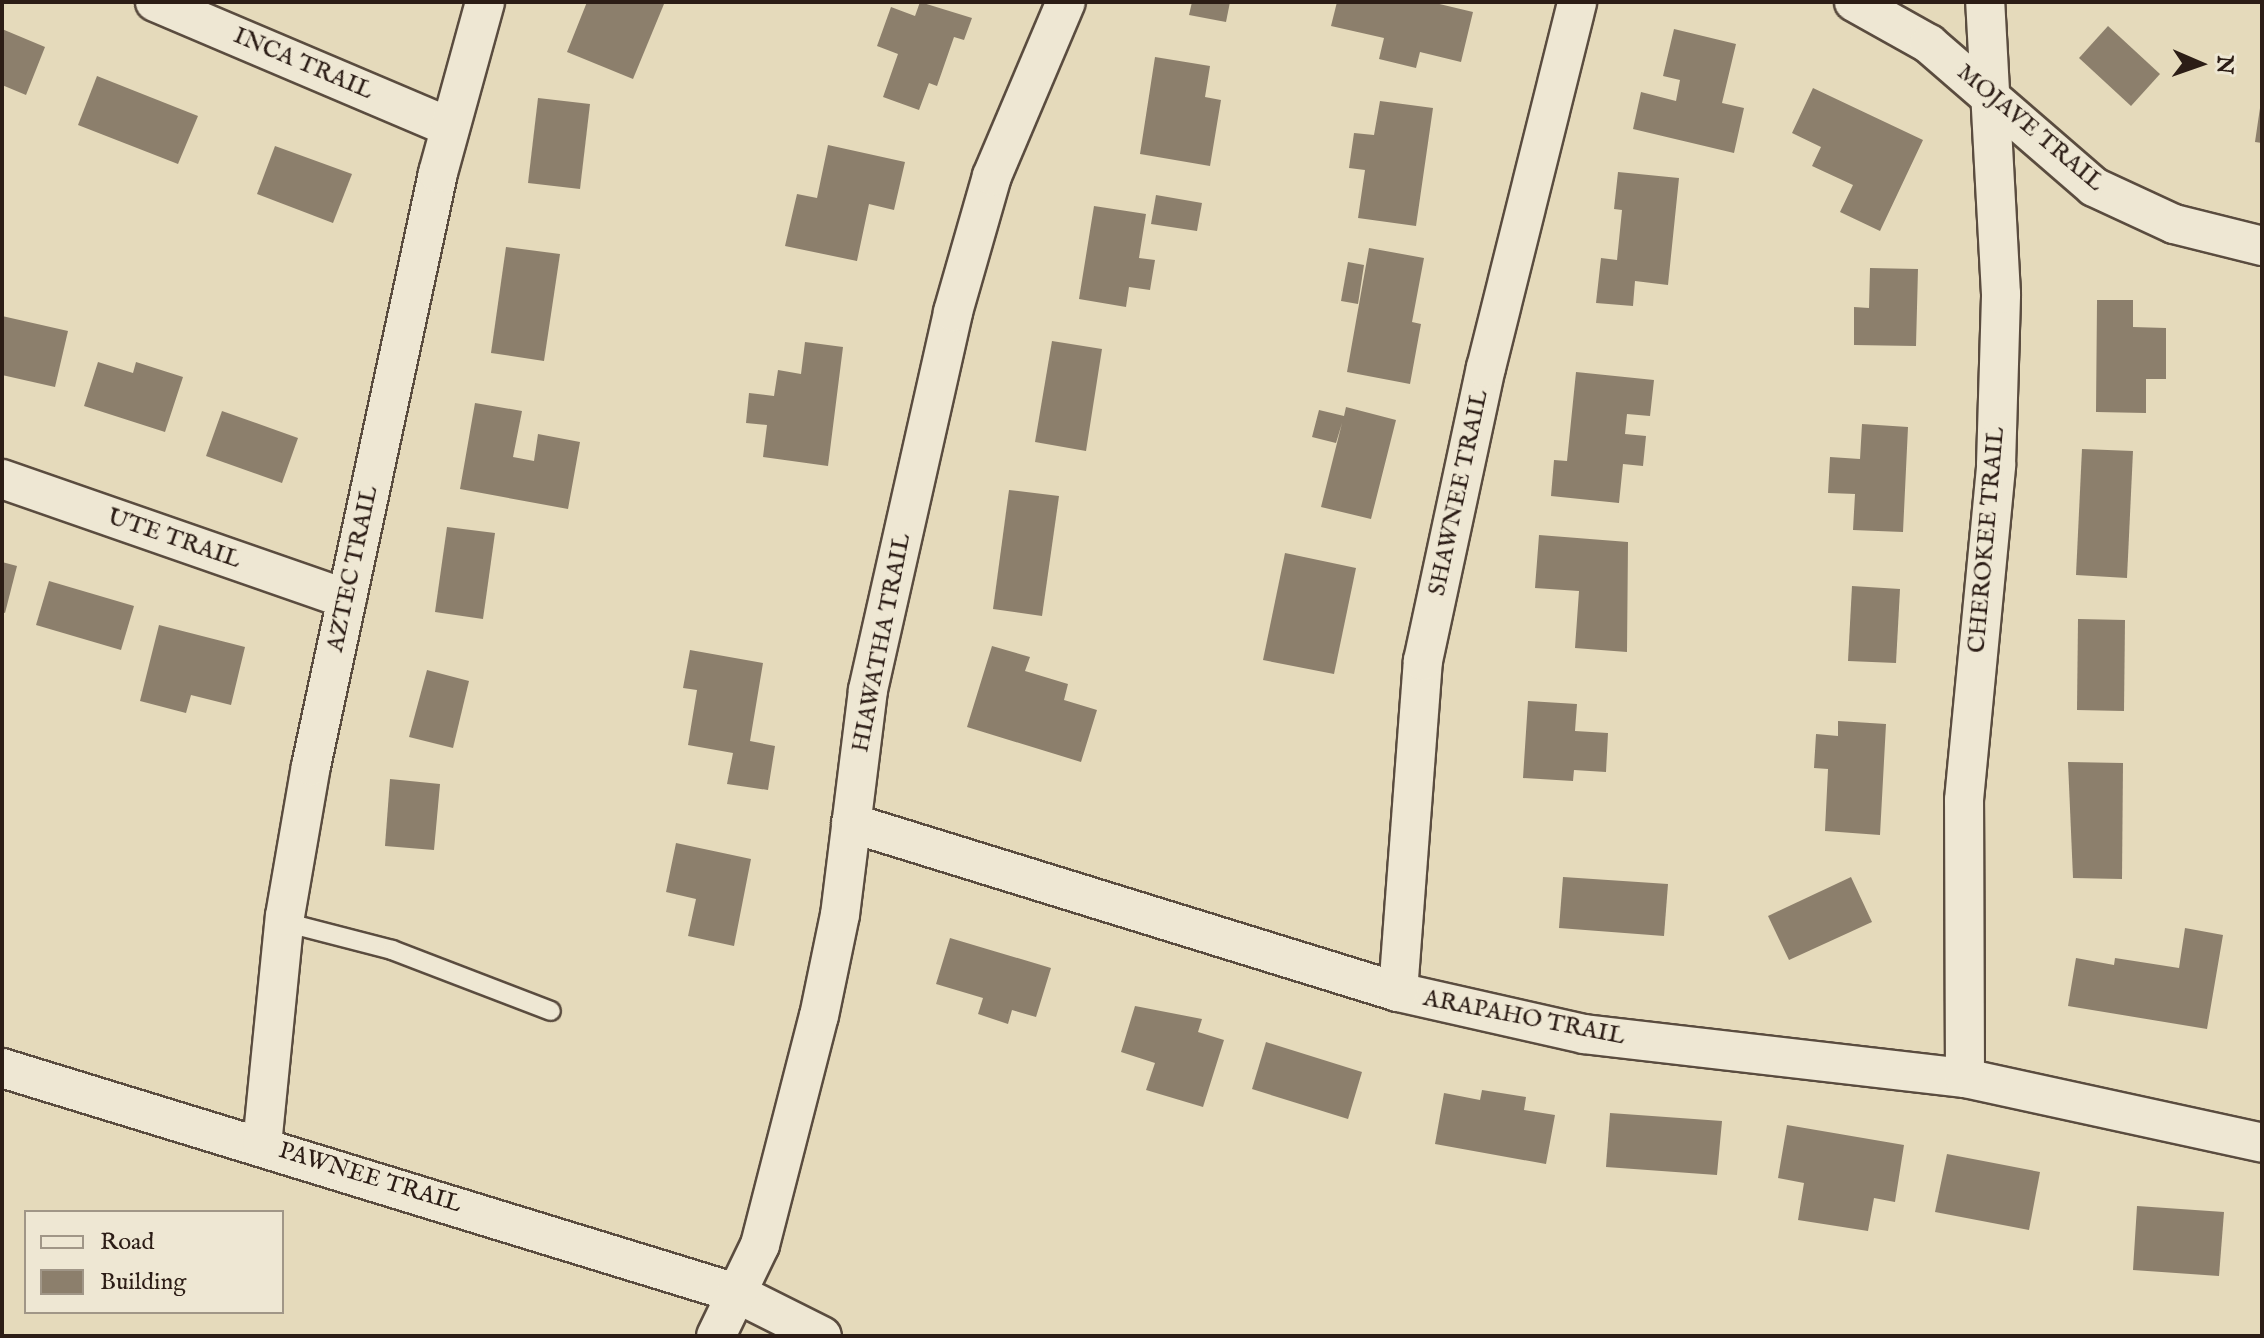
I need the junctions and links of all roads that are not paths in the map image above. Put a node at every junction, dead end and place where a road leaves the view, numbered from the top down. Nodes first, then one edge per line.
1 (155, 2) edge
2 (485, 2) edge
3 (1066, 2) edge
4 (1577, 2) edge
5 (1854, 2) edge
6 (1985, 2) edge
7 (1990, 98) junction
8 (450, 127) junction
9 (2262, 246) edge
10 (2, 479) edge
11 (347, 599) junction
12 (851, 823) junction
13 (284, 922) junction
14 (1398, 992) junction
15 (551, 1011) dead end
16 (2, 1068) edge
17 (1965, 1078) junction
18 (2262, 1143) edge
19 (262, 1145) junction
20 (736, 1293) junction
21 (716, 1336) edge
22 (822, 1336) edge

1 - 8 street, INCA TRAIL
2 - 8 street, AZTEC TRAIL
3 - 12 street, HIAWATHA TRAIL
4 - 14 street, SHAWNEE TRAIL
5 - 7 street, MOJAVE TRAIL
6 - 7 street, CHEROKEE TRAIL
7 - 9 street, MOJAVE TRAIL
7 - 17 street, CHEROKEE TRAIL
8 - 11 street, AZTEC TRAIL
10 - 11 street, UTE TRAIL
11 - 13 street, AZTEC TRAIL
12 - 14 street, ARAPAHO TRAIL
12 - 20 street, HIAWATHA TRAIL
13 - 15 lane
13 - 19 street, AZTEC TRAIL
14 - 17 street, ARAPAHO TRAIL
16 - 19 street, PAWNEE TRAIL
17 - 18 street, ARAPAHO TRAIL
19 - 20 street, PAWNEE TRAIL
20 - 21 street, HIAWATHA TRAIL
20 - 22 street, PAWNEE TRAIL

